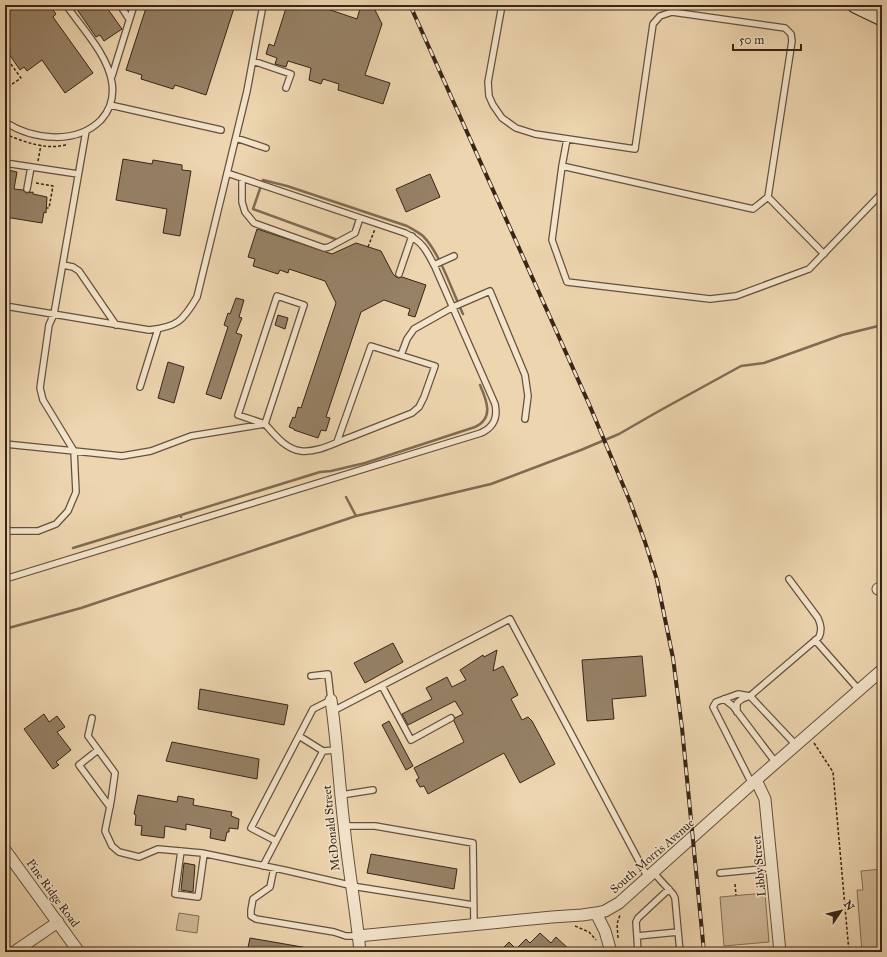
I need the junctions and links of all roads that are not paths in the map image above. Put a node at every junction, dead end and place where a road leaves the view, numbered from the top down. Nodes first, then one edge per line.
1 (66, 5) edge
2 (120, 5) edge
3 (134, 5) edge
4 (263, 5) edge
5 (502, 5) edge
6 (855, 5) edge
7 (882, 18) edge
8 (130, 19) junction
9 (253, 61) junction
10 (111, 78) junction
11 (286, 88) dead end
12 (110, 105) junction
13 (5, 122) edge
14 (221, 130) dead end
15 (86, 131) junction
16 (236, 138) junction
17 (567, 139) junction
18 (266, 148) dead end
19 (5, 163) edge
20 (562, 166) junction
21 (34, 168) junction
22 (78, 174) junction
23 (227, 174) junction
24 (242, 178) junction
25 (27, 189) dead end
26 (882, 193) edge
27 (768, 197) junction
28 (360, 218) junction
29 (412, 236) junction
30 (824, 254) junction
31 (454, 256) dead end
32 (63, 265) junction
33 (434, 265) junction
34 (399, 274) dead end
35 (5, 306) edge
36 (452, 307) junction
37 (54, 314) junction
38 (116, 325) junction
39 (158, 329) junction
40 (401, 355) junction
41 (140, 387) dead end
42 (525, 419) dead end
43 (265, 424) junction
44 (337, 442) junction
45 (5, 444) edge
46 (74, 451) junction
47 (5, 531) edge
48 (5, 579) edge
49 (789, 579) dead end
50 (815, 640) junction
51 (882, 670) edge
52 (311, 676) dead end
53 (382, 686) junction
54 (859, 690) junction
55 (750, 696) junction
56 (724, 699) junction
57 (331, 700) junction
58 (333, 711) junction
59 (737, 712) junction
60 (92, 718) dead end
61 (451, 718) dead end
62 (299, 736) junction
63 (796, 746) junction
64 (98, 750) junction
65 (336, 750) junction
66 (323, 751) junction
67 (776, 764) junction
68 (754, 782) junction
69 (373, 790) dead end
70 (341, 796) junction
71 (110, 807) junction
72 (344, 826) junction
73 (276, 841) junction
74 (5, 850) edge
75 (181, 851) junction
76 (204, 854) junction
77 (263, 866) junction
78 (274, 868) junction
79 (772, 868) junction
80 (720, 873) dead end
81 (650, 875) junction
82 (351, 886) junction
83 (668, 889) junction
84 (473, 905) junction
85 (596, 913) junction
86 (58, 922) junction
87 (474, 925) junction
88 (678, 932) junction
89 (358, 936) junction
90 (637, 936) junction
91 (14, 952) edge
92 (79, 952) edge
93 (360, 952) edge
94 (611, 952) edge
95 (638, 952) edge
96 (680, 952) edge
97 (780, 952) edge

1 - 10 lane
2 - 8 lane
3 - 8 lane
4 - 9 lane
5 - 17 lane
6 - 7 main road
8 - 10 lane
9 - 11 lane
9 - 16 lane
10 - 12 lane
12 - 14 lane
12 - 15 lane
13 - 15 lane
15 - 22 lane
16 - 18 lane
16 - 23 lane
17 - 20 lane
17 - 27 lane
19 - 21 lane
20 - 27 lane
20 - 30 lane
21 - 22 lane
21 - 25 lane
22 - 32 lane
23 - 24 lane
23 - 39 lane
24 - 28 lane
24 - 28 lane
26 - 30 lane
27 - 30 lane
28 - 29 lane
29 - 33 lane
29 - 34 lane
31 - 33 lane
32 - 37 lane
32 - 38 lane
33 - 36 lane
35 - 37 lane
36 - 40 lane
36 - 42 lane
36 - 48 lane
37 - 38 lane
37 - 46 lane
38 - 39 lane
39 - 41 lane
40 - 44 lane
40 - 44 lane
43 - 43 lane
43 - 44 lane
43 - 46 lane
45 - 46 lane
46 - 47 lane
49 - 50 lane
50 - 54 lane
50 - 55 lane
51 - 54 street, South Morris Avenue
52 - 57 lane
53 - 58 lane
53 - 61 lane
53 - 81 lane
54 - 63 street, South Morris Avenue
55 - 56 lane
55 - 59 lane
55 - 63 lane
56 - 59 lane
56 - 68 lane
57 - 58 street, McDonald Street
57 - 62 lane
58 - 65 street, McDonald Street
59 - 67 lane
60 - 64 lane
62 - 66 lane
62 - 73 lane
63 - 67 street, South Morris Avenue
64 - 71 lane
64 - 71 lane
65 - 66 lane
65 - 70 street, McDonald Street
66 - 73 lane
67 - 68 street, South Morris Avenue
68 - 79 street, Libby Street
68 - 81 street, South Morris Avenue
69 - 70 lane
70 - 72 street, McDonald Street
71 - 75 lane
72 - 82 street, McDonald Street
72 - 84 lane
73 - 77 lane
74 - 86 street, Pine Ridge Road
75 - 76 lane
75 - 76 lane
76 - 77 lane
77 - 78 lane
78 - 82 lane
78 - 89 lane
79 - 80 lane
79 - 97 street, Libby Street
81 - 83 lane
81 - 85 street, South Morris Avenue
82 - 84 lane
82 - 89 street, McDonald Street
83 - 88 lane
83 - 90 lane
84 - 87 lane
85 - 87 street, South Morris Avenue
85 - 94 street
86 - 91 street
86 - 92 street, Pine Ridge Road
87 - 89 street, South Morris Avenue
88 - 90 lane
88 - 96 lane
89 - 93 street, McDonald Street
90 - 95 lane

